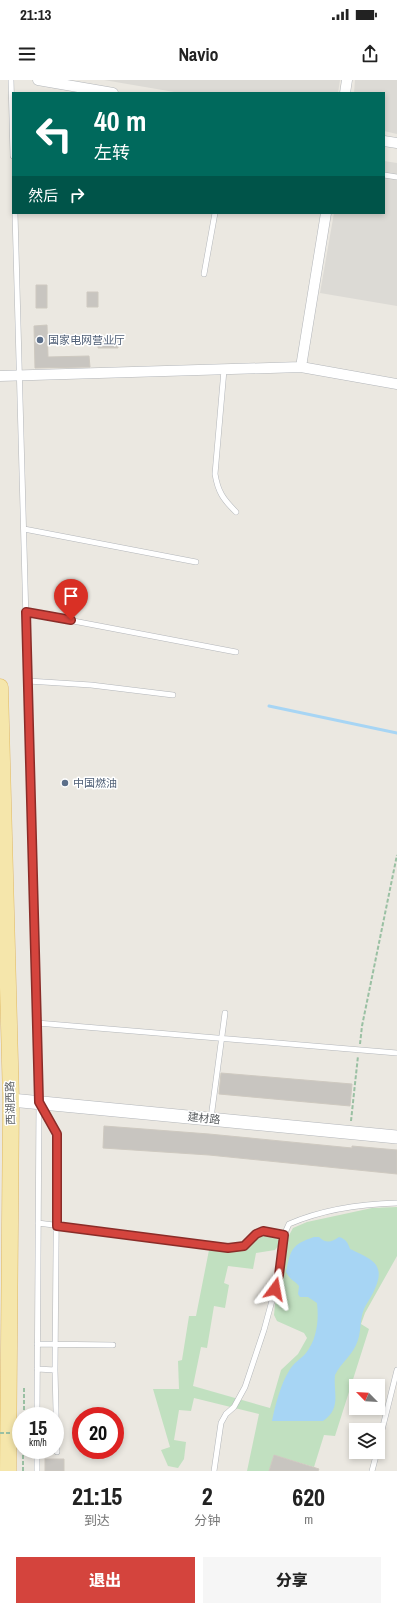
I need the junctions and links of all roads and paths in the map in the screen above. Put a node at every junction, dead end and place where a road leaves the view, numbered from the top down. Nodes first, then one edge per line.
1 (11, 80) edge
2 (38, 80) edge
3 (347, 80) edge
4 (103, 92) edge
5 (345, 92) edge
6 (12, 118) edge
7 (385, 141) edge
8 (397, 143) edge
9 (385, 175) edge
10 (397, 177) edge
11 (15, 214) edge
12 (215, 214) edge
13 (326, 214) edge
14 (204, 274) dead end
15 (301, 368) junction
16 (224, 370) junction
17 (0, 376) edge
18 (20, 376) junction
19 (397, 384) edge
20 (236, 512) dead end
21 (24, 529) junction
22 (196, 562) dead end
23 (26, 612) junction
24 (236, 652) dead end
25 (28, 681) junction
26 (0, 687) edge
27 (173, 695) dead end
28 (397, 855) edge
29 (225, 1013) dead end
30 (37, 1023) junction
31 (221, 1038) junction
32 (359, 1050) junction
33 (397, 1053) edge
34 (11, 1100) junction
35 (39, 1102) junction
36 (210, 1119) junction
37 (349, 1132) junction
38 (397, 1137) edge
39 (397, 1204) edge
40 (38, 1223) junction
41 (57, 1226) junction
42 (284, 1235) junction
43 (38, 1344) junction
44 (56, 1344) junction
45 (113, 1344) dead end
46 (38, 1370) junction
47 (55, 1370) junction
48 (397, 1370) edge
49 (24, 1388) dead end
50 (24, 1407) edge
51 (37, 1407) edge
52 (56, 1407) edge
53 (384, 1423) edge
54 (0, 1433) edge
55 (12, 1433) edge
56 (23, 1459) edge
57 (37, 1459) edge
58 (375, 1459) edge
59 (8, 1471) edge
60 (23, 1471) edge
61 (37, 1471) edge
62 (214, 1471) edge
63 (372, 1471) edge

1 - 6 lane
2 - 4 street
3 - 5 street
7 - 8 street
9 - 10 lane
11 - 18 lane
12 - 14 lane
13 - 15 street
15 - 16 street
15 - 19 street
16 - 18 street
16 - 20 lane
17 - 18 street
18 - 21 lane
21 - 22 lane
21 - 23 lane
23 - 24 lane
23 - 25 lane
25 - 27 lane
25 - 30 lane
26 - 34 main road, 西湖西路
28 - 32 path
29 - 31 lane
30 - 31 lane
30 - 35 lane
31 - 32 lane
31 - 36 lane
32 - 33 lane
32 - 37 path
34 - 35 street, 建材路
34 - 59 main road, 西湖西路
35 - 36 street, 建材路
35 - 40 lane
35 - 41 lane
36 - 37 street, 建材路
37 - 38 street, 建材路
39 - 42 lane
40 - 41 lane
40 - 43 lane
41 - 42 lane
41 - 44 lane
42 - 62 lane
43 - 44 lane
43 - 46 lane
44 - 45 lane
44 - 47 lane
46 - 47 lane
46 - 51 lane
47 - 52 lane
48 - 53 lane
49 - 50 path
54 - 55 path, bridge
56 - 60 path
57 - 61 lane
58 - 63 lane

